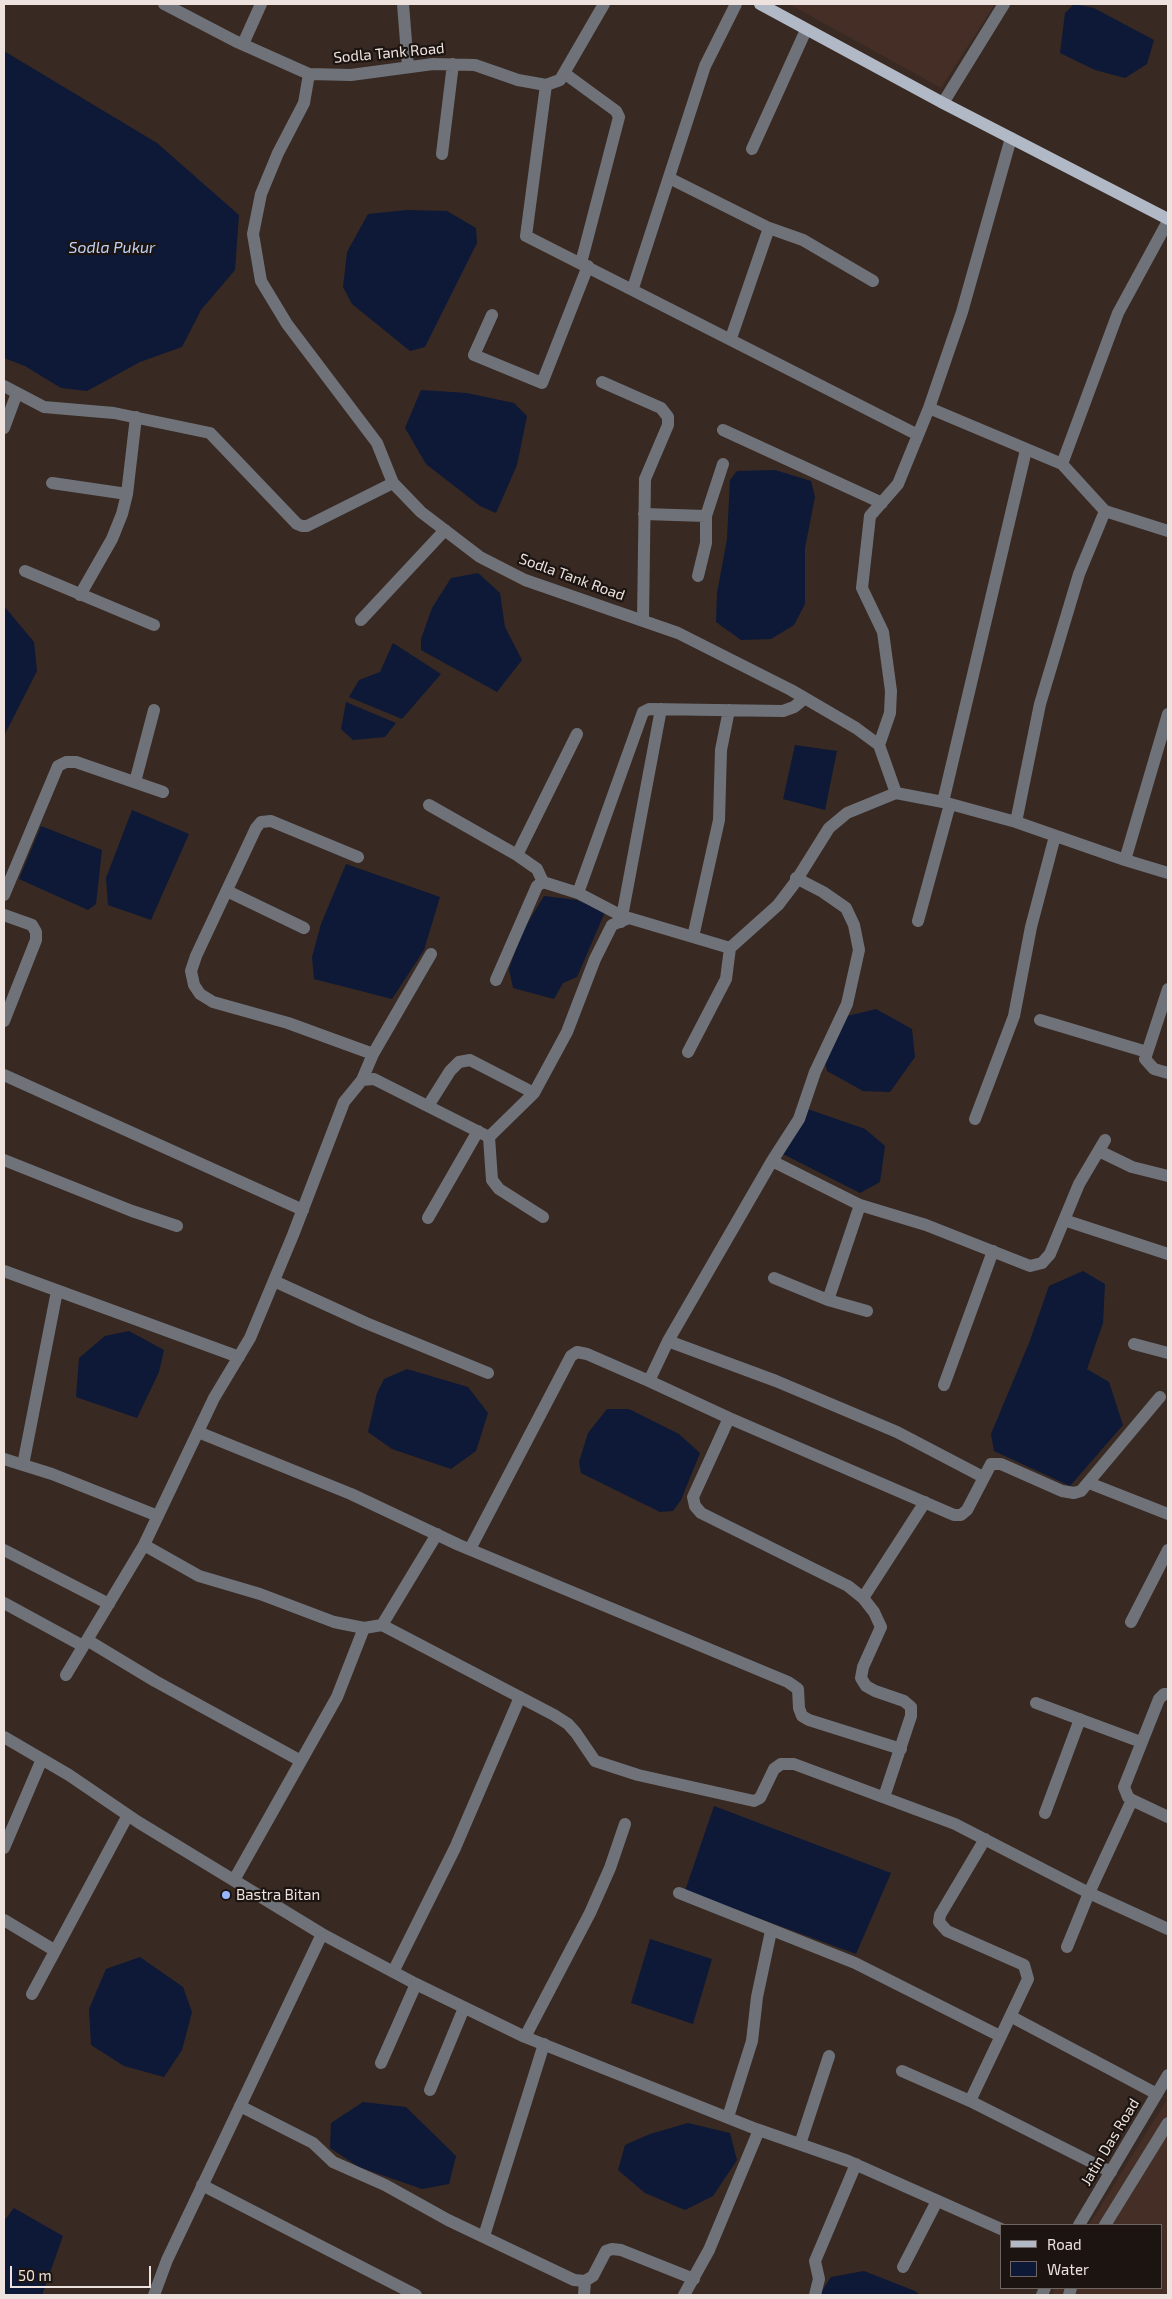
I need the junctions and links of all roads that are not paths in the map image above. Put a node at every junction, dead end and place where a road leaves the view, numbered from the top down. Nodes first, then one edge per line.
1 (164, 4) edge
2 (261, 4) edge
3 (403, 4) edge
4 (604, 4) edge
5 (736, 4) edge
6 (760, 4) edge
7 (1004, 4) edge
8 (185, 8) edge
9 (806, 30) junction
10 (244, 44) junction
11 (453, 64) junction
12 (408, 67) junction
13 (564, 73) junction
14 (309, 74) junction
15 (546, 84) junction
16 (943, 103) junction
17 (1011, 138) junction
18 (752, 149) dead end
19 (442, 154) dead end
20 (669, 178) junction
21 (1168, 220) edge
22 (769, 228) junction
23 (585, 265) junction
24 (873, 281) dead end
25 (633, 288) junction
26 (492, 315) dead end
27 (731, 338) junction
28 (602, 382) dead end
29 (4, 386) edge
30 (17, 393) junction
31 (929, 408) junction
32 (136, 417) junction
33 (4, 428) edge
34 (723, 430) dead end
35 (918, 435) junction
36 (1026, 450) junction
37 (724, 464) dead end
38 (1062, 464) junction
39 (52, 483) dead end
40 (394, 483) junction
41 (127, 494) junction
42 (882, 503) junction
43 (1105, 510) junction
44 (644, 514) junction
45 (706, 516) junction
46 (444, 530) junction
47 (1168, 531) edge
48 (25, 571) dead end
49 (698, 576) dead end
50 (80, 595) junction
51 (361, 620) dead end
52 (643, 620) junction
53 (154, 625) dead end
54 (805, 698) junction
55 (154, 710) dead end
56 (661, 710) junction
57 (729, 710) junction
58 (1167, 722) edge
59 (577, 734) dead end
60 (879, 745) junction
61 (135, 782) junction
62 (163, 792) dead end
63 (896, 793) junction
64 (947, 803) junction
65 (429, 805) dead end
66 (1016, 822) junction
67 (1055, 836) junction
68 (517, 855) junction
69 (358, 856) dead end
70 (1125, 860) junction
71 (1168, 873) edge
72 (796, 878) junction
73 (543, 882) junction
74 (227, 892) junction
75 (578, 893) junction
76 (4, 894) edge
77 (4, 915) edge
78 (621, 919) junction
79 (918, 922) dead end
80 (304, 928) dead end
81 (693, 937) junction
82 (730, 948) junction
83 (431, 954) dead end
84 (496, 980) dead end
85 (1168, 990) edge
86 (1040, 1020) dead end
87 (4, 1021) edge
88 (688, 1052) dead end
89 (1147, 1052) junction
90 (373, 1054) junction
91 (1168, 1074) edge
92 (4, 1075) edge
93 (362, 1080) junction
94 (534, 1093) junction
95 (428, 1106) junction
96 (975, 1119) dead end
97 (483, 1134) junction
98 (1105, 1140) dead end
99 (1099, 1151) junction
100 (4, 1160) edge
101 (772, 1161) junction
102 (1168, 1176) edge
103 (860, 1205) junction
104 (303, 1210) junction
105 (543, 1217) dead end
106 (428, 1218) dead end
107 (1064, 1220) junction
108 (177, 1226) dead end
109 (993, 1252) junction
110 (1168, 1254) edge
111 (4, 1272) edge
112 (774, 1278) dead end
113 (274, 1281) junction
114 (57, 1291) junction
115 (828, 1300) junction
116 (867, 1311) dead end
117 (668, 1341) junction
118 (1134, 1344) dead end
119 (1168, 1353) edge
120 (239, 1357) junction
121 (488, 1373) dead end
122 (649, 1381) junction
123 (944, 1385) dead end
124 (1160, 1397) dead end
125 (729, 1418) junction
126 (198, 1432) junction
127 (4, 1459) edge
128 (23, 1465) junction
129 (983, 1477) junction
130 (1089, 1483) junction
131 (925, 1502) junction
132 (1168, 1514) edge
133 (158, 1516) junction
134 (437, 1534) junction
135 (144, 1545) junction
136 (4, 1550) edge
137 (470, 1550) junction
138 (1168, 1550) edge
139 (1164, 1572) edge
140 (863, 1598) junction
141 (4, 1603) edge
142 (109, 1604) junction
143 (1131, 1622) dead end
144 (382, 1625) junction
145 (364, 1628) junction
146 (85, 1643) junction
147 (66, 1675) dead end
148 (1168, 1694) edge
149 (520, 1697) junction
150 (1036, 1703) dead end
151 (1080, 1719) junction
152 (4, 1737) edge
153 (1141, 1742) junction
154 (901, 1750) junction
155 (42, 1760) junction
156 (301, 1761) junction
157 (884, 1797) junction
158 (1132, 1800) junction
159 (1045, 1813) dead end
160 (128, 1815) junction
161 (1168, 1817) edge
162 (625, 1824) dead end
163 (985, 1839) junction
164 (4, 1848) edge
165 (234, 1880) junction
166 (679, 1893) dead end
167 (1089, 1893) junction
168 (4, 1920) edge
169 (1168, 1929) edge
170 (771, 1931) junction
171 (322, 1934) junction
172 (1067, 1947) dead end
173 (54, 1950) junction
174 (393, 1972) junction
175 (416, 1984) junction
176 (32, 1994) dead end
177 (464, 2008) junction
178 (1012, 2017) junction
179 (1000, 2036) junction
180 (525, 2037) junction
181 (544, 2044) junction
182 (829, 2056) dead end
183 (381, 2063) dead end
184 (902, 2071) dead end
185 (1168, 2075) edge
186 (430, 2090) dead end
187 (1157, 2094) junction
188 (970, 2101) junction
189 (240, 2106) junction
190 (728, 2117) junction
191 (1168, 2123) edge
192 (760, 2130) junction
193 (800, 2144) junction
194 (856, 2164) junction
195 (1111, 2172) junction
196 (202, 2185) junction
197 (937, 2201) junction
198 (1080, 2224) edge
199 (1106, 2224) edge
200 (1000, 2229) edge
201 (484, 2236) junction
202 (904, 2268) dead end
203 (694, 2279) junction
204 (586, 2280) junction
205 (154, 2295) edge
206 (413, 2295) edge
207 (584, 2295) edge
208 (684, 2295) edge
209 (815, 2295) edge

1 - 8 street, Sodla Tank Road
2 - 10 street
3 - 12 street
4 - 13 street
5 - 20 street
6 - 9 main road
7 - 16 street
8 - 10 street, Sodla Tank Road
9 - 16 main road
9 - 18 street
10 - 14 street, Sodla Tank Road
11 - 12 street, Sodla Tank Road
11 - 15 street, Sodla Tank Road
11 - 19 street
12 - 14 street, Sodla Tank Road
13 - 15 street
13 - 23 street
14 - 40 street, Sodla Tank Road
15 - 23 street
16 - 17 main road
17 - 21 main road
17 - 31 street
20 - 22 street
20 - 25 street
21 - 38 street
22 - 24 street
22 - 27 street
23 - 25 street
23 - 26 street
25 - 27 street
27 - 35 street
28 - 44 street
29 - 30 street
30 - 32 street
30 - 33 street
31 - 35 street
31 - 36 street
32 - 40 street
32 - 41 street
34 - 42 street
35 - 42 street
36 - 38 street
36 - 64 street
37 - 45 street
38 - 43 street
39 - 41 street
40 - 46 street, Sodla Tank Road
41 - 50 street
42 - 60 street
43 - 47 street
43 - 66 street
44 - 45 street
44 - 52 street
45 - 49 street
46 - 51 street
46 - 52 street, Sodla Tank Road
48 - 50 street
50 - 53 street
52 - 54 street, Sodla Tank Road
54 - 57 street
54 - 60 street, Sodla Tank Road
55 - 61 street
56 - 57 street
56 - 75 street
56 - 78 street
57 - 81 street
58 - 70 street
59 - 68 street
60 - 63 street
61 - 62 street
61 - 76 street
63 - 64 street
63 - 72 street
64 - 66 street
64 - 79 street
65 - 68 street
66 - 67 street
67 - 70 street
67 - 96 street
68 - 73 street
69 - 74 street
70 - 71 street
72 - 82 street
72 - 101 street
73 - 75 street
73 - 84 street
74 - 80 street
74 - 90 street
75 - 78 street
77 - 87 street
78 - 81 street
78 - 94 street
81 - 82 street
82 - 88 street
83 - 90 street
85 - 89 street
86 - 89 street
89 - 91 street
90 - 93 street
92 - 104 street
93 - 95 street
93 - 104 street
94 - 95 street
94 - 97 street
95 - 97 street
97 - 105 street
97 - 106 street
98 - 99 street
99 - 102 street
99 - 107 street
100 - 108 street
101 - 103 street
101 - 117 street
103 - 109 street
103 - 115 street
104 - 113 street
107 - 109 street
107 - 110 street
109 - 123 street
111 - 114 street
112 - 115 street
113 - 120 street
113 - 121 street
114 - 120 street
114 - 128 street
115 - 116 street
117 - 122 street
117 - 129 street
118 - 119 street
120 - 126 street
122 - 125 street
122 - 137 street
124 - 130 street
125 - 131 street
125 - 140 street
126 - 133 street
126 - 134 street
127 - 128 street
128 - 133 street
129 - 130 street
129 - 131 street
130 - 132 street
131 - 140 street
133 - 135 street
134 - 137 street
134 - 144 street
135 - 142 street
135 - 145 street
136 - 142 street
137 - 154 street
138 - 139 street
139 - 143 street
140 - 154 street
141 - 146 street
142 - 146 street
144 - 145 street
144 - 149 street
145 - 156 street
146 - 147 street
146 - 156 street
148 - 153 street
149 - 157 street
149 - 174 street
150 - 151 street
151 - 153 street
151 - 159 street
152 - 155 street
153 - 158 street
154 - 157 street
155 - 160 street
155 - 164 street
156 - 165 street
157 - 163 street
158 - 161 street
158 - 167 street
160 - 165 street
160 - 173 street
162 - 180 street
163 - 167 street
163 - 178 street
165 - 171 street
166 - 170 street
167 - 169 street
167 - 172 street
168 - 173 street
170 - 179 street
170 - 190 street
171 - 174 street
171 - 189 street
173 - 176 street
174 - 175 street
175 - 177 street
175 - 183 street
177 - 180 street
177 - 186 street
178 - 179 street
178 - 187 street
179 - 188 street
180 - 181 street
181 - 190 street
181 - 201 street
182 - 193 street
184 - 188 street
185 - 187 street, Jatin Das Road
187 - 195 street, Jatin Das Road
188 - 195 street
189 - 196 street
189 - 201 street
190 - 192 street
191 - 199 street
192 - 193 street
192 - 203 street
193 - 194 street
194 - 197 street
194 - 209 street
195 - 198 street, Jatin Das Road
196 - 205 street
196 - 206 street
197 - 200 street
197 - 202 street
201 - 204 street
203 - 204 street
203 - 208 street
204 - 207 street

